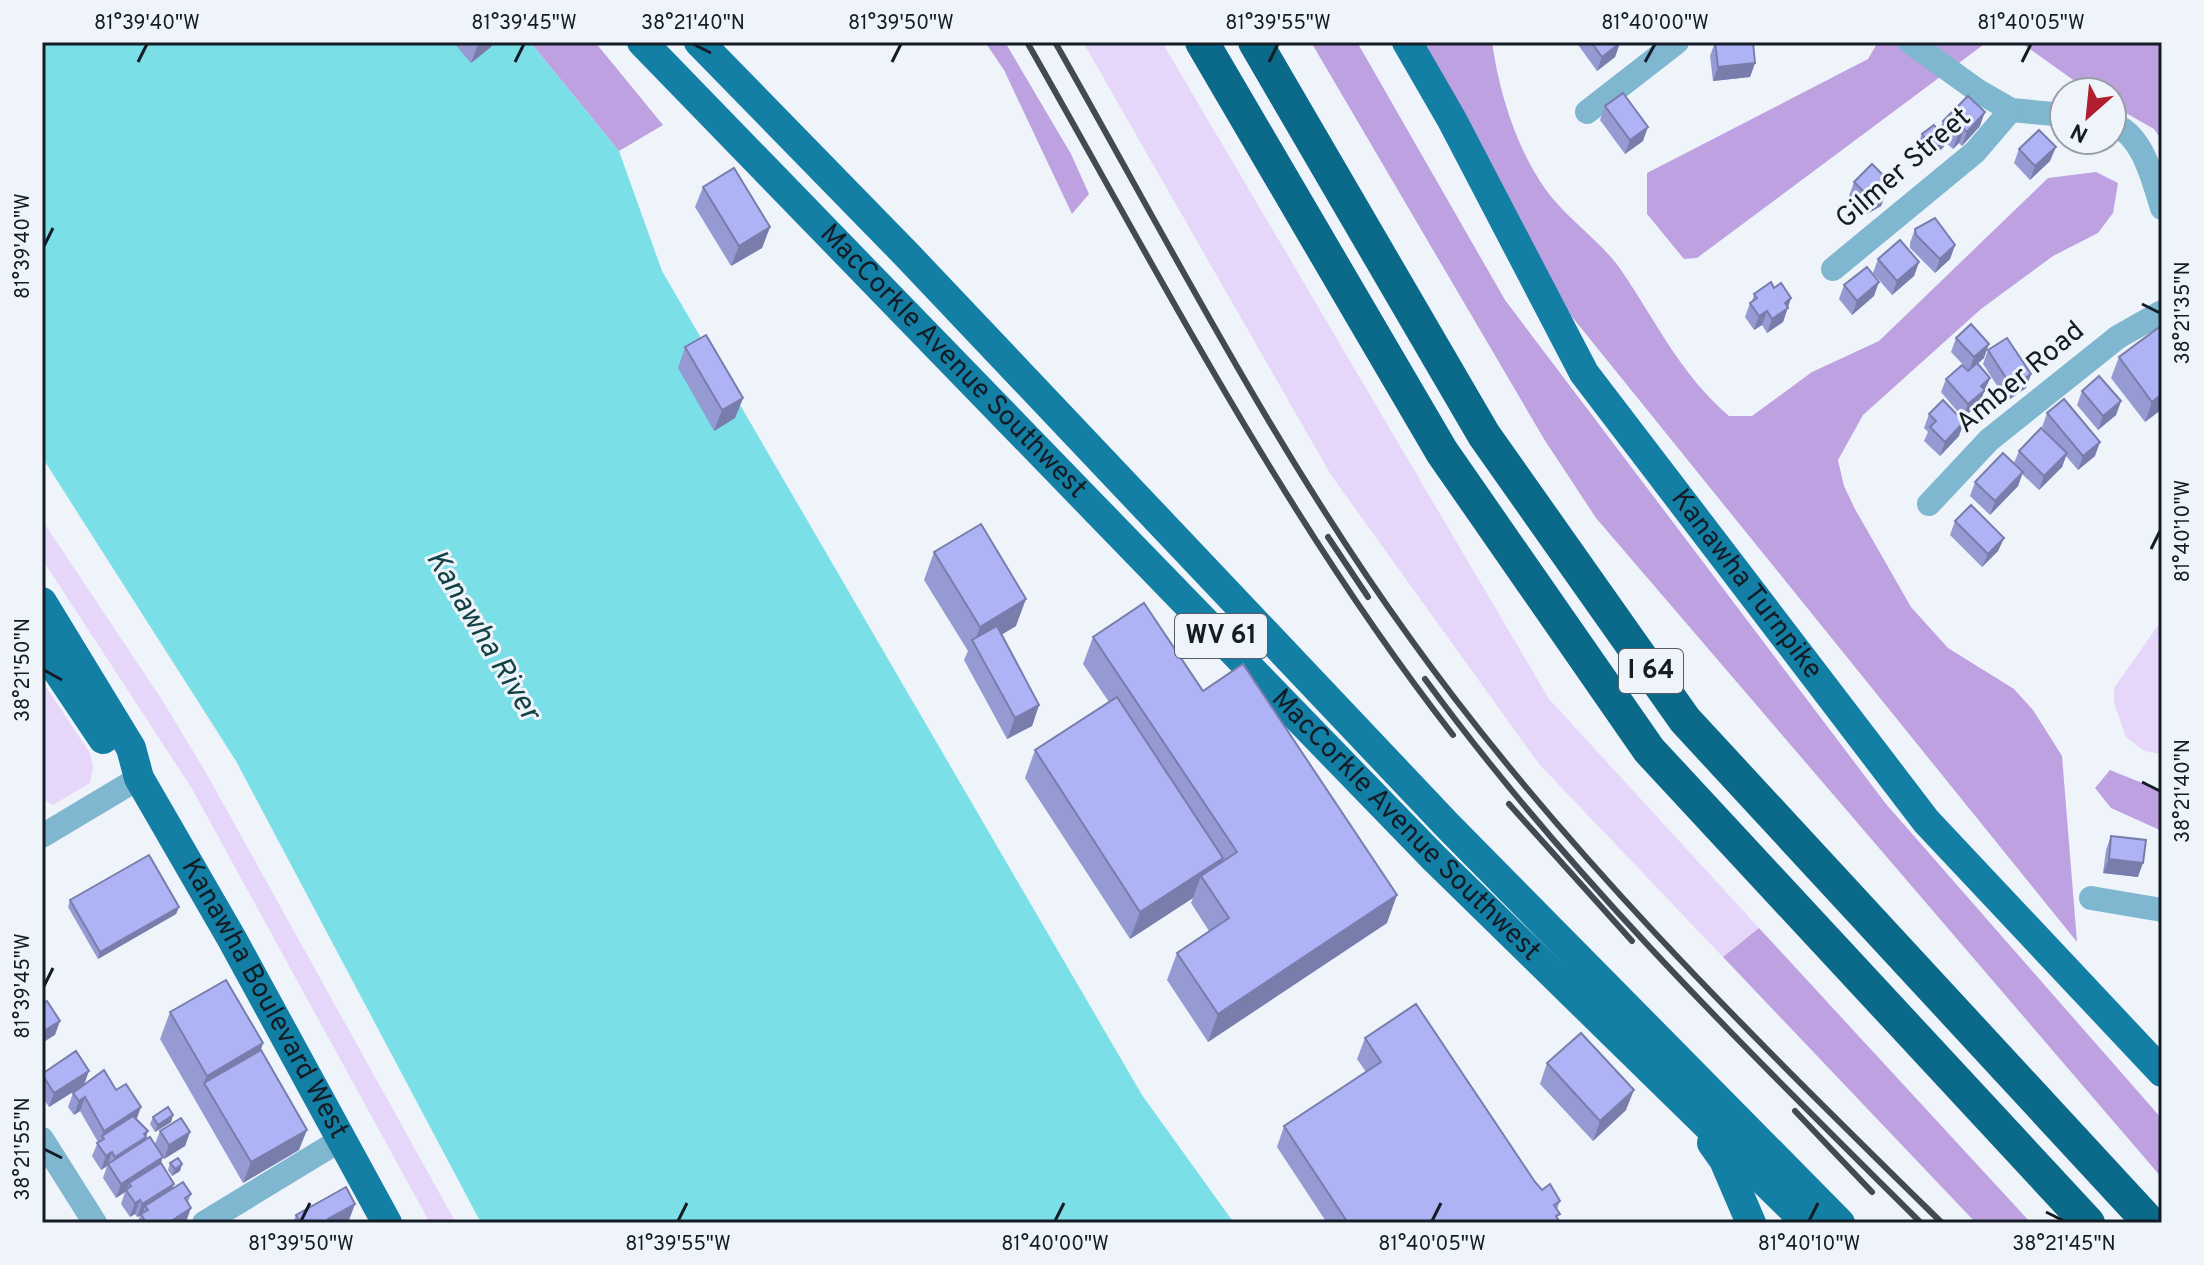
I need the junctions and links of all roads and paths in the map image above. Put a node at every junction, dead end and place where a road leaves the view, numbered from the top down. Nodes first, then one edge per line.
1 (642, 42) edge
2 (699, 42) edge
3 (1202, 42) edge
4 (1255, 42) edge
5 (1407, 42) edge
6 (1677, 42) edge
7 (1910, 42) edge
8 (2011, 110) junction
9 (1587, 112) dead end
10 (2048, 113) edge
11 (2128, 136) edge
12 (2162, 208) edge
13 (1833, 269) dead end
14 (2162, 312) edge
15 (1929, 504) dead end
16 (42, 602) edge
17 (42, 648) edge
18 (139, 778) junction
19 (42, 836) edge
20 (2091, 898) dead end
21 (2162, 910) edge
22 (2162, 1072) edge
23 (1664, 1081) junction
24 (42, 1139) edge
25 (342, 1139) junction
26 (1796, 1210) edge
27 (95, 1223) edge
28 (204, 1223) edge
29 (387, 1223) edge
30 (1751, 1223) edge
31 (1840, 1223) edge
32 (2088, 1223) edge
33 (2150, 1223) edge

1 - 23 main road, MacCorkle Avenue Southwest / WV 61
2 - 26 main road, MacCorkle Avenue Southwest / WV 61
3 - 32 highway, I 64
4 - 33 highway, I 64
5 - 22 main road, Kanawha Turnpike
6 - 9 street
7 - 8 street
8 - 10 street
8 - 13 street, Gilmer Street
11 - 12 street
14 - 15 street, Amber Road
16 - 18 main road, Kanawha Boulevard West
17 - 18 main road, Kanawha Boulevard West
18 - 19 street
18 - 25 main road, Kanawha Boulevard West
20 - 21 street
23 - 26 main road, MacCorkle Avenue Southwest / WV 61
23 - 30 main road
24 - 27 street
25 - 28 street
25 - 29 main road, Kanawha Boulevard West
26 - 31 main road, MacCorkle Avenue Southwest / WV 61

